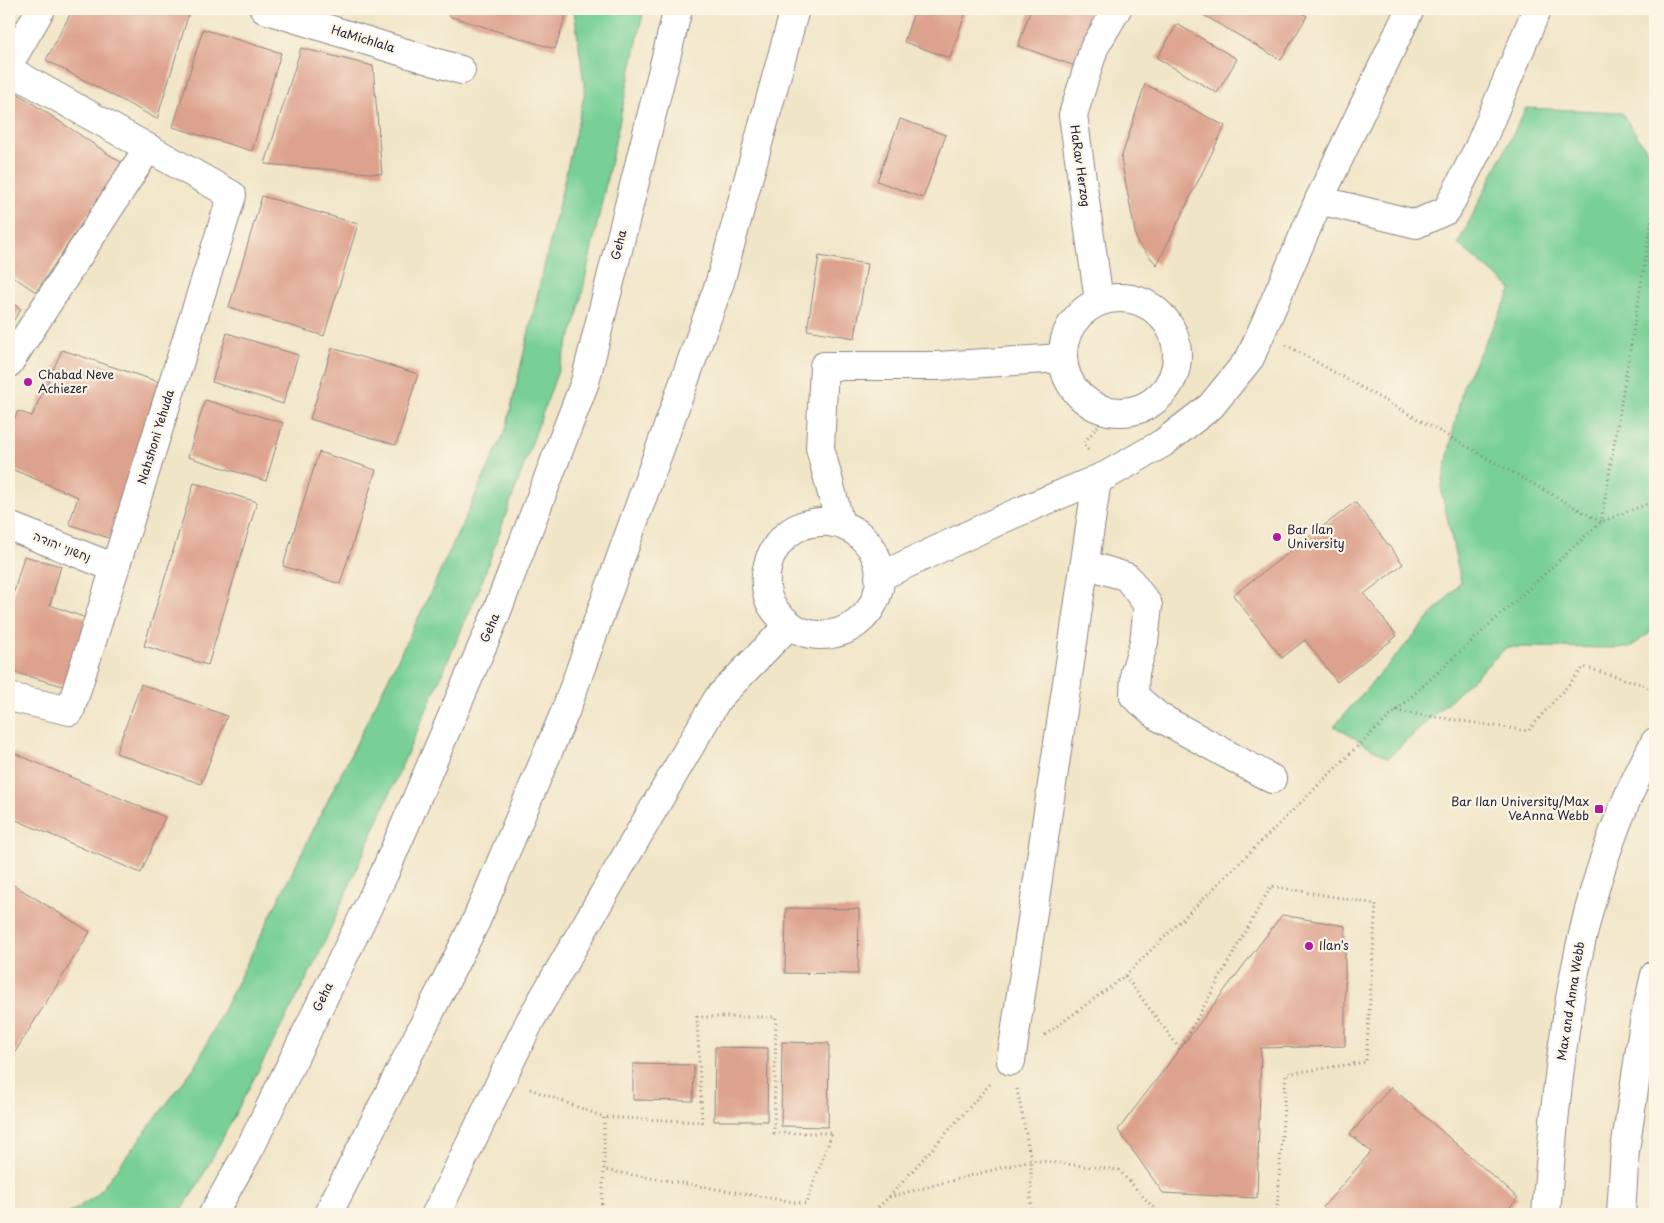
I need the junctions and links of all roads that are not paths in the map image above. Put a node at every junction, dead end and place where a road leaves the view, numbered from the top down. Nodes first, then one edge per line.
1 (41, 9) edge
2 (264, 9) edge
3 (678, 9) edge
4 (795, 9) edge
5 (1117, 9) edge
6 (1410, 9) edge
7 (1537, 9) edge
8 (9, 64) edge
9 (9, 70) edge
10 (462, 70) dead end
11 (148, 148) junction
12 (1319, 200) junction
13 (1099, 301) junction
14 (1062, 358) junction
15 (9, 364) edge
16 (1102, 477) junction
17 (840, 524) junction
18 (9, 526) edge
19 (1084, 564) junction
20 (115, 568) junction
21 (879, 577) junction
22 (789, 624) junction
23 (9, 697) edge
24 (1655, 742) edge
25 (1272, 779) dead end
26 (1655, 975) edge
27 (1011, 1061) road end
28 (213, 1214) edge
29 (328, 1214) edge
30 (436, 1214) edge
31 (1546, 1214) edge
32 (1622, 1214) edge

1 - 8 main road
2 - 10 main road, HaMichlala
3 - 28 main road, Geha
4 - 29 main road
5 - 13 main road, HaRav Herzog
6 - 12 main road
7 - 12 main road
9 - 11 main road, Nahshoni Yehuda
11 - 15 main road
11 - 20 main road, Nahshoni Yehuda
12 - 16 main road
13 - 14 main road
13 - 14 main road
14 - 17 main road
16 - 19 main road
16 - 21 main road
17 - 21 main road
17 - 22 main road
18 - 20 main road, נחשוני יהודה
19 - 25 main road
19 - 27 main road
20 - 23 main road, Nahshoni Yehuda
21 - 22 main road
22 - 30 main road
24 - 31 main road, Max and Anna Webb
26 - 32 main road

